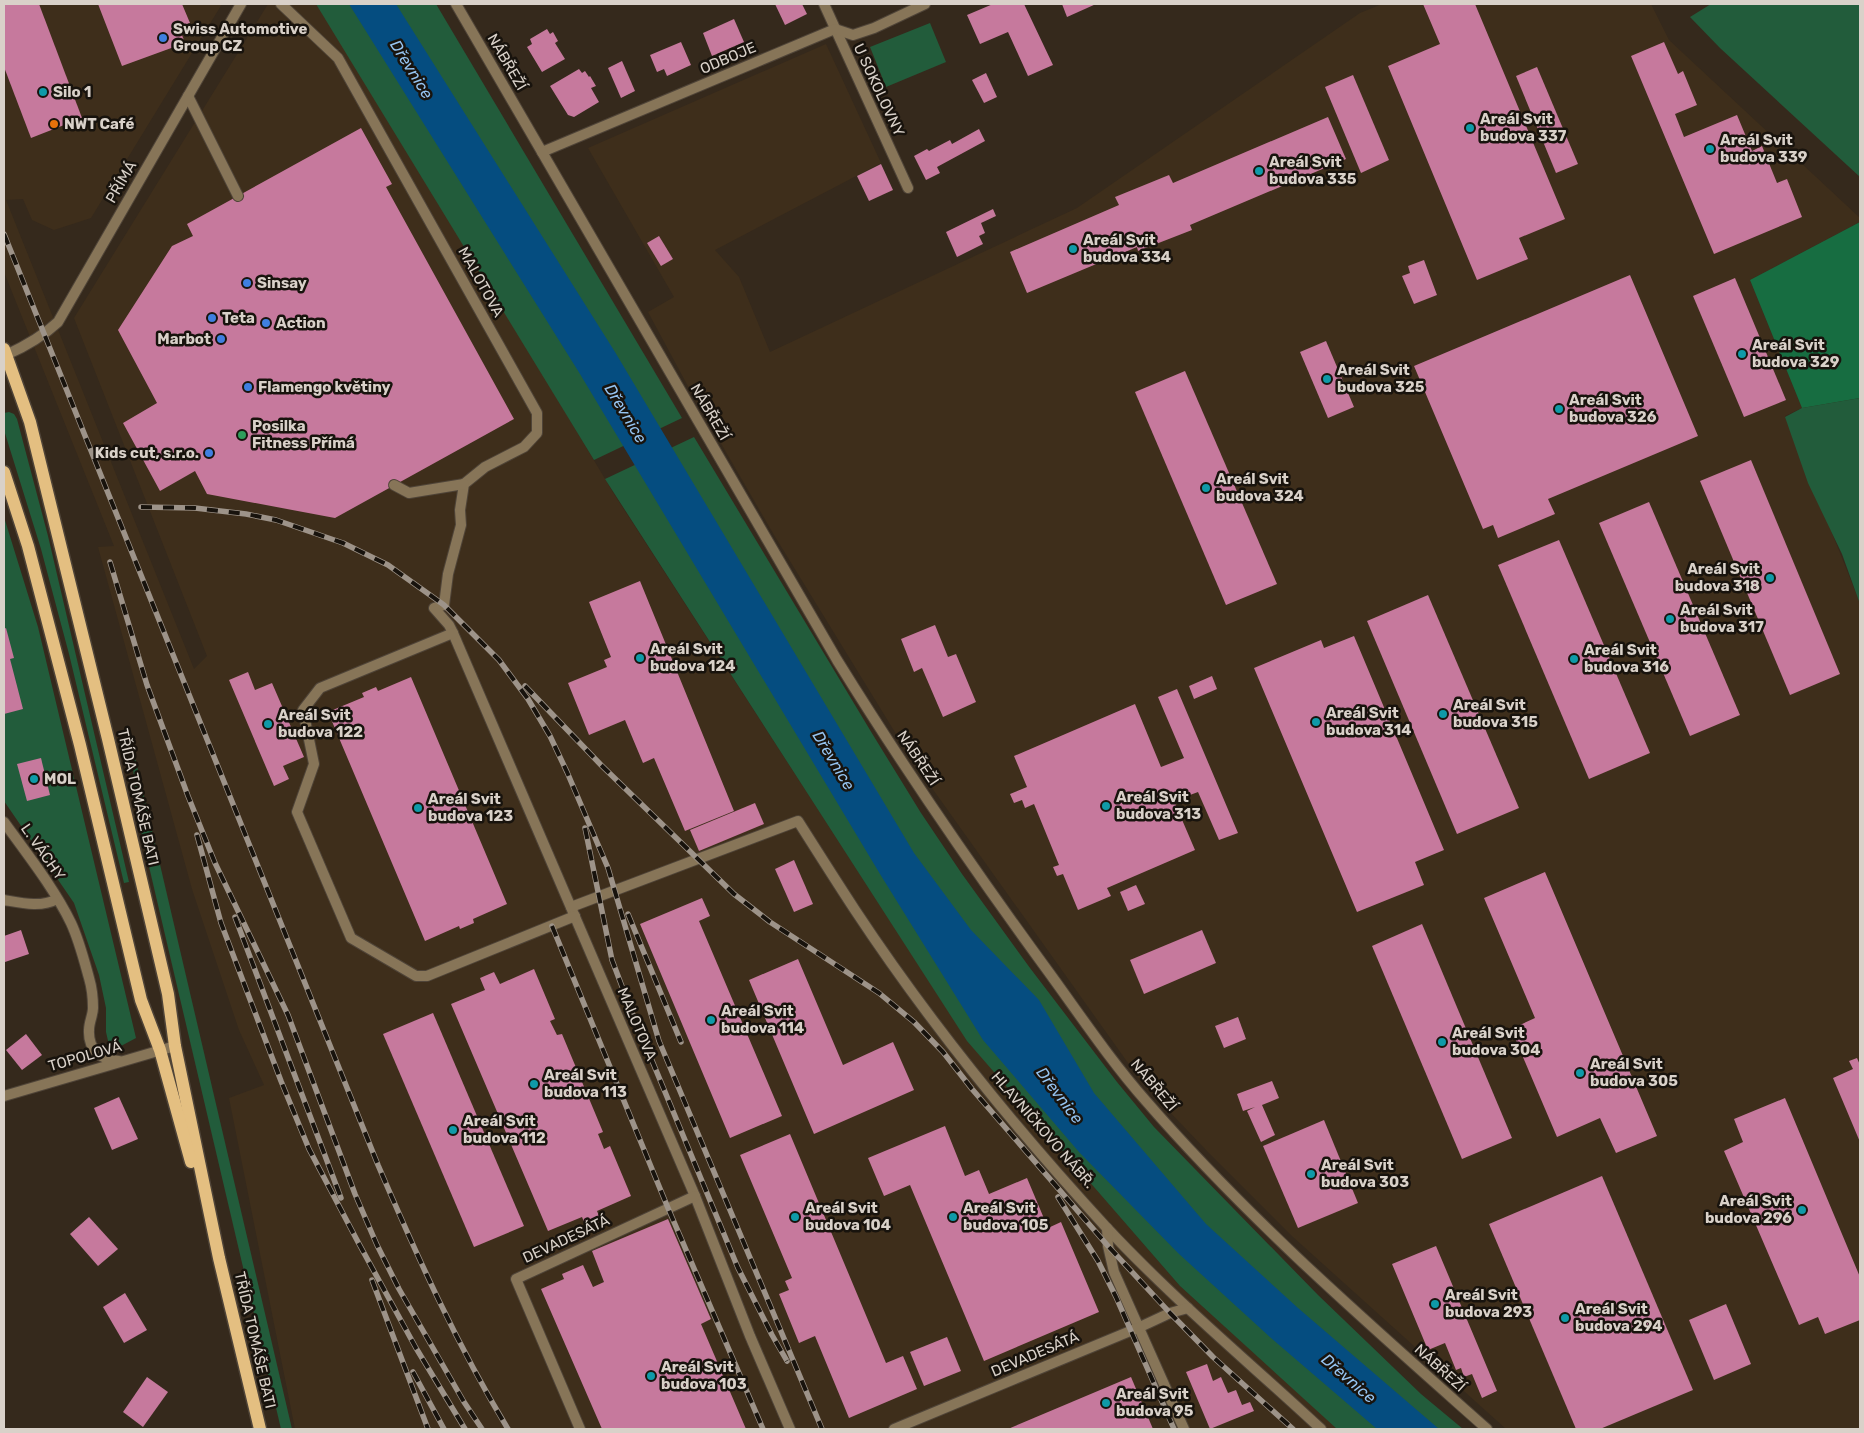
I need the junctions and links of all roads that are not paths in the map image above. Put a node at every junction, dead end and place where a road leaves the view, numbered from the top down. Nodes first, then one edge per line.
1 (241, 4) edge
2 (281, 4) edge
3 (456, 4) edge
4 (824, 4) edge
5 (924, 4) edge
6 (835, 29) junction
7 (188, 96) junction
8 (542, 152) junction
9 (908, 188) dead end
10 (238, 196) dead end
11 (5, 353) edge
12 (4, 472) edge
13 (464, 484) junction
14 (394, 485) dead end
15 (453, 633) junction
16 (4, 822) edge
17 (57, 899) junction
18 (4, 900) edge
19 (573, 912) junction
20 (175, 1046) junction
21 (160, 1050) junction
22 (119, 1061) junction
23 (4, 1096) edge
24 (695, 1196) junction
25 (1108, 1228) junction
26 (219, 1258) junction
27 (1188, 1308) junction
28 (1140, 1327) junction
29 (260, 1429) edge
30 (580, 1429) edge
31 (790, 1429) edge
32 (894, 1429) edge
33 (1184, 1429) edge
34 (1321, 1429) edge
35 (1486, 1429) edge

1 - 7 street, PŘÍMÁ
2 - 13 street, MALOTOVA
3 - 8 street, NÁBŘEŽÍ
4 - 6 street, U SOKOLOVNY
5 - 6 street
6 - 8 street, ODBOJE
6 - 9 street, U SOKOLOVNY
7 - 10 street
7 - 11 street, PŘÍMÁ
8 - 35 street, NÁBŘEŽÍ
11 - 20 main road, TŘÍDA TOMÁŠE BATI
12 - 21 main road, TŘÍDA TOMÁŠE BATI
13 - 14 street
13 - 15 street, MALOTOVA
15 - 19 street, MALOTOVA
15 - 19 street
16 - 17 street, L. VÁCHY
17 - 18 street
17 - 22 street, L. VÁCHY
19 - 24 street, MALOTOVA
19 - 25 street, HLAVNIČKOVO NÁBŘ.
20 - 21 street, TOPOLOVÁ
20 - 26 main road, TŘÍDA TOMÁŠE BATI
21 - 22 street, TOPOLOVÁ
21 - 26 main road, TŘÍDA TOMÁŠE BATI
22 - 23 street, TOPOLOVÁ
24 - 30 street, DEVADESÁTÁ
24 - 31 street, MALOTOVA
25 - 27 street, HLAVNIČKOVO NÁBŘ.
25 - 28 street
26 - 29 main road, TŘÍDA TOMÁŠE BATI
27 - 28 street, DEVADESÁTÁ
27 - 34 street, HLAVNIČKOVO NÁBŘ.
28 - 32 street, DEVADESÁTÁ
28 - 33 street

